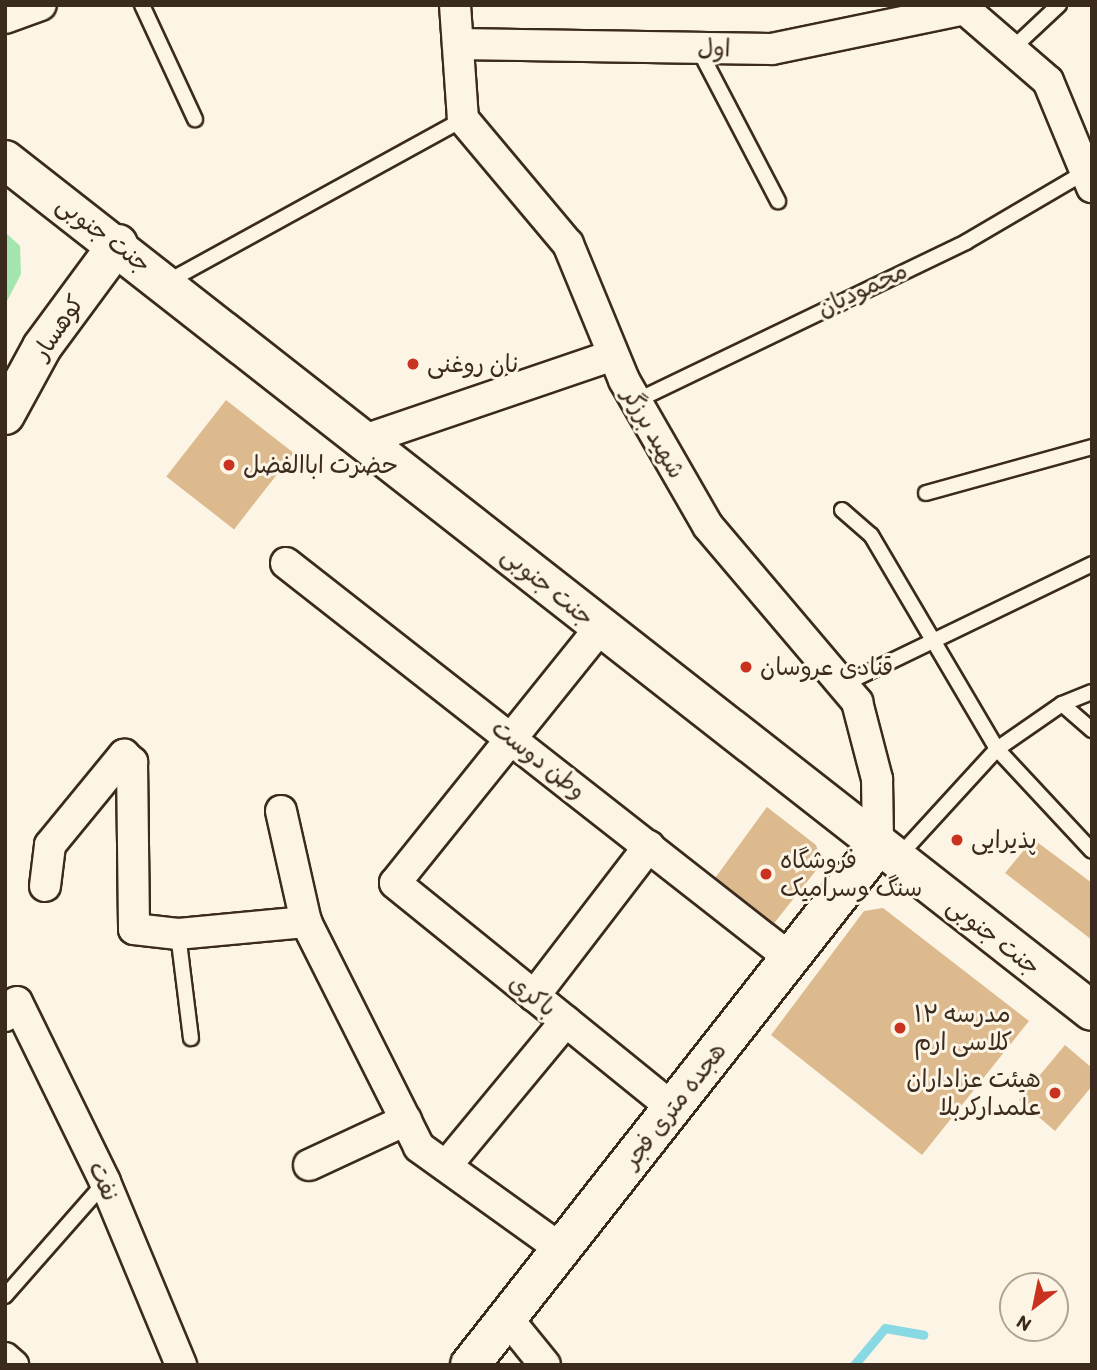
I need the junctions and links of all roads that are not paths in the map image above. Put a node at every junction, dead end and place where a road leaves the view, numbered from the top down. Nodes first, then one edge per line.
1 (41, 5) edge
2 (142, 5) edge
3 (455, 5) edge
4 (1059, 5) edge
5 (963, 7) edge
6 (5, 18) edge
7 (458, 44) junction
8 (698, 48) junction
9 (1013, 48) junction
10 (195, 119) dead end
11 (463, 119) junction
12 (5, 160) edge
13 (1090, 176) edge
14 (778, 201) dead end
15 (118, 243) junction
16 (166, 282) junction
17 (613, 355) junction
18 (636, 401) junction
19 (5, 415) edge
20 (364, 440) junction
21 (1092, 447) edge
22 (926, 493) dead end
23 (842, 510) dead end
24 (286, 563) dead end
25 (1092, 564) edge
26 (600, 628) junction
27 (933, 641) junction
28 (842, 685) junction
29 (1092, 692) edge
30 (1062, 704) junction
31 (1092, 730) edge
32 (512, 737) junction
33 (997, 749) junction
34 (281, 811) dead end
35 (649, 846) junction
36 (1092, 851) edge
37 (887, 853) junction
38 (45, 886) dead end
39 (306, 922) junction
40 (178, 934) junction
41 (790, 958) junction
42 (534, 996) junction
43 (11, 1009) edge
44 (1092, 1011) edge
45 (566, 1021) junction
46 (191, 1038) dead end
47 (672, 1107) junction
48 (406, 1120) junction
49 (309, 1165) dead end
50 (446, 1166) junction
51 (105, 1182) junction
52 (561, 1249) junction
53 (5, 1296) edge
54 (507, 1318) junction
55 (5, 1358) edge
56 (13, 1365) edge
57 (181, 1365) edge
58 (470, 1365) edge
59 (545, 1365) edge

1 - 6 street
2 - 10 lane
3 - 7 street
4 - 9 lane
5 - 8 street, اول
5 - 9 street, محمودیان
7 - 8 street, اول
7 - 11 street
8 - 14 lane
9 - 13 street, محمودیان
11 - 16 lane
11 - 17 street, شهید برزگر
12 - 15 main road, جنت جنوبی
13 - 18 lane, محمودیان
15 - 16 main road, جنت جنوبی
15 - 19 main road, کوهسار
16 - 20 main road, جنت جنوبی
17 - 18 street, شهید برزگر
17 - 20 street
18 - 28 street, شهید برزگر
20 - 26 main road, جنت جنوبی
21 - 22 lane
23 - 27 lane
24 - 32 street, وطن دوست
25 - 27 lane
26 - 32 street
26 - 37 main road, جنت جنوبی
27 - 28 lane
27 - 33 lane
28 - 37 street, شهید برزگر
29 - 30 lane
30 - 31 lane
30 - 33 lane
32 - 35 street, وطن دوست
32 - 42 street, باکری
33 - 36 lane
33 - 37 lane
34 - 39 street
35 - 41 street, وطن دوست
35 - 42 street
37 - 41 main road, هجده متری فجر
37 - 44 main road, جنت جنوبی
38 - 40 street
39 - 40 street
39 - 48 street
40 - 46 lane
41 - 47 main road, هجده متری فجر
42 - 45 street, باکری
43 - 51 street, نفت
45 - 47 street, باکری
45 - 50 street
47 - 52 main road, هجده متری فجر
48 - 49 street
48 - 50 street
50 - 52 street
51 - 53 lane
51 - 57 street, نفت
52 - 54 main road, هجده متری فجر
54 - 58 main road, هجده متری فجر
54 - 59 street
55 - 56 street

